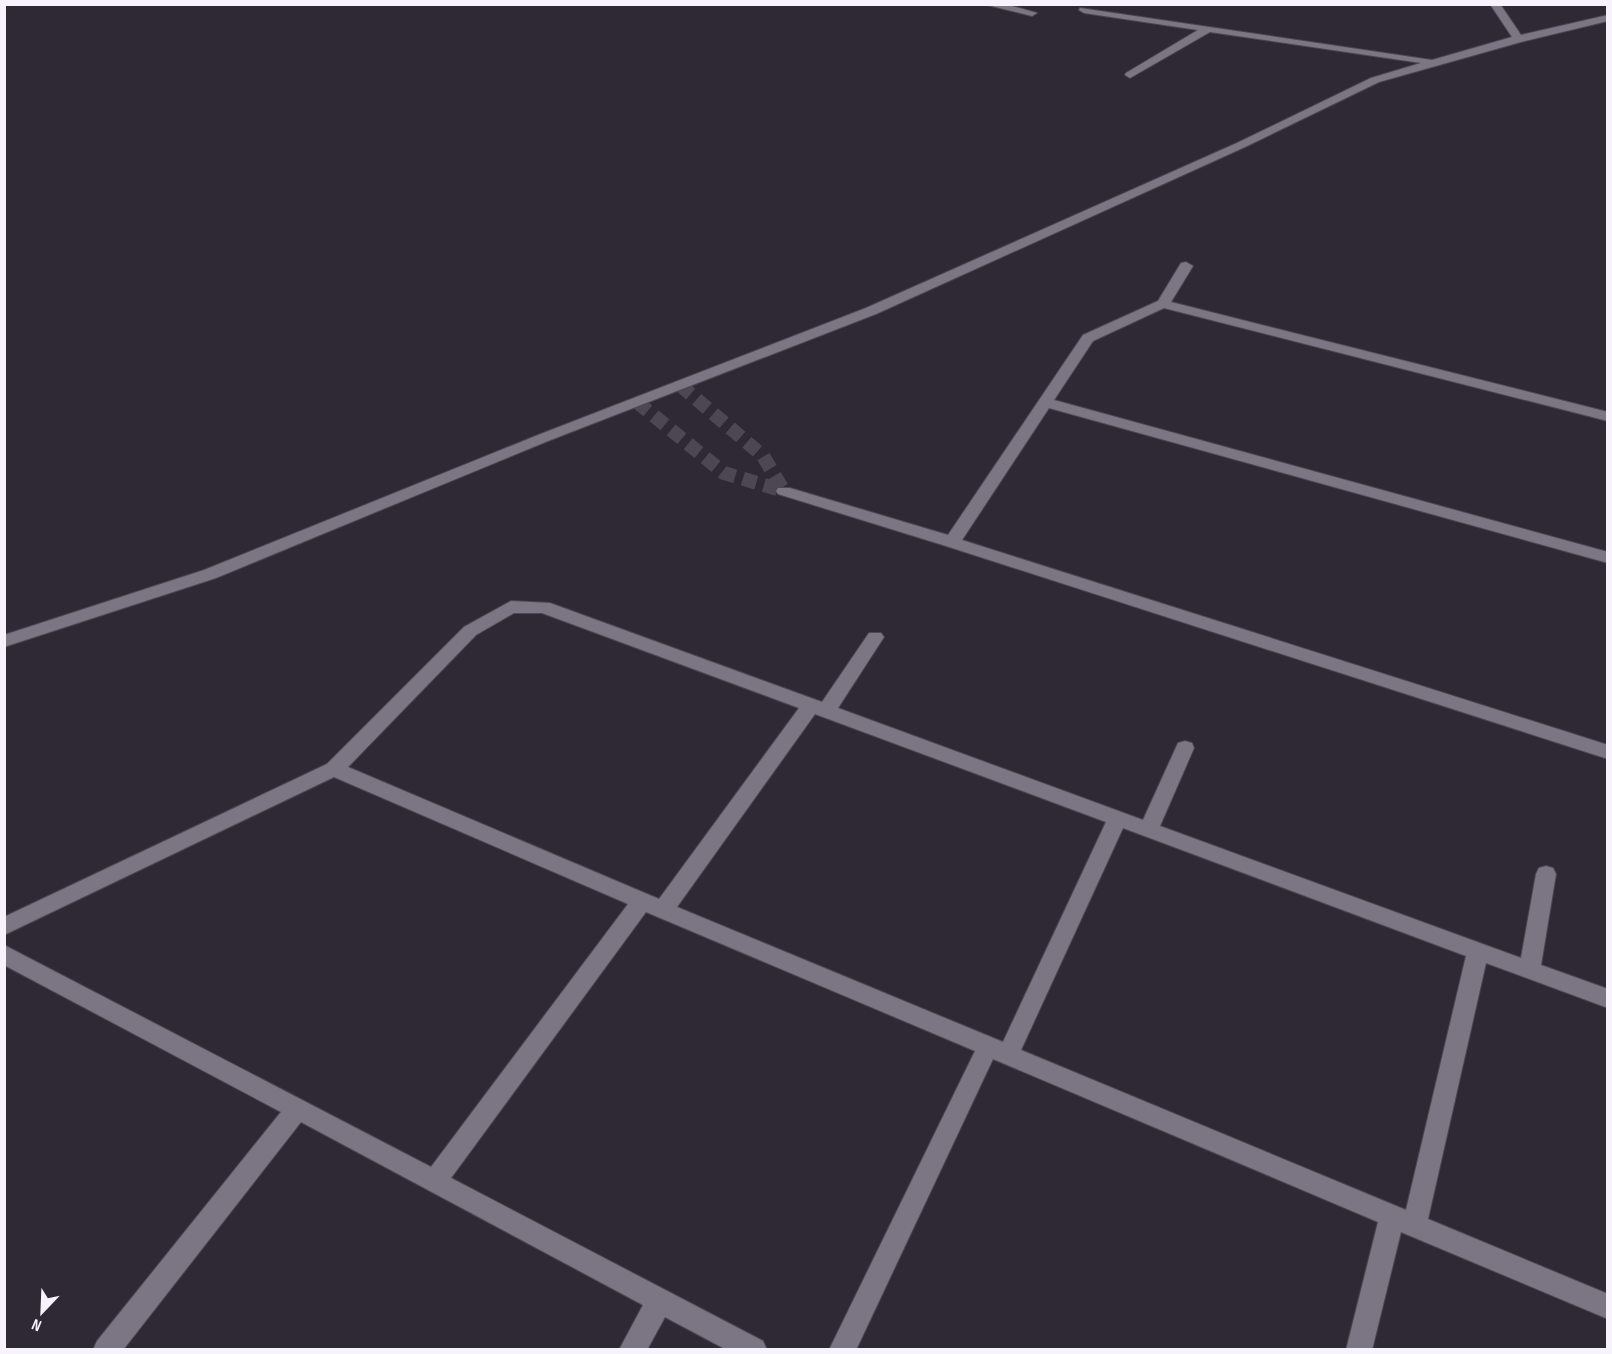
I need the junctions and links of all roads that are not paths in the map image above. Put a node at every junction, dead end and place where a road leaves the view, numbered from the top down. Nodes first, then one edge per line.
1 (988, 4) edge
2 (1495, 4) edge
3 (1084, 10) dead end
4 (1032, 13) dead end
5 (1608, 18) edge
6 (1207, 28) junction
7 (1518, 39) junction
8 (1433, 62) junction
9 (1130, 75) dead end
10 (1186, 266) dead end
11 (1163, 304) junction
12 (1045, 402) junction
13 (1608, 417) edge
14 (784, 491) dead end
15 (952, 542) junction
16 (1608, 558) edge
17 (875, 638) dead end
18 (4, 641) edge
19 (818, 708) junction
20 (1185, 748) dead end
21 (1608, 752) edge
22 (334, 769) junction
23 (1118, 817) junction
24 (1149, 829) junction
25 (1546, 874) dead end
26 (652, 905) junction
27 (4, 927) edge
28 (1478, 950) junction
29 (4, 954) edge
30 (1529, 970) junction
31 (1608, 999) edge
32 (998, 1051) junction
33 (297, 1109) junction
34 (434, 1182) junction
35 (1403, 1221) junction
36 (660, 1301) junction
37 (1608, 1307) edge
38 (106, 1350) edge
39 (632, 1350) edge
40 (754, 1350) edge
41 (842, 1350) edge
42 (1359, 1350) edge

1 - 4 street
2 - 7 street
3 - 6 street
5 - 7 street
6 - 8 street
6 - 9 street
7 - 8 street
8 - 18 street
10 - 11 street
11 - 12 street
11 - 13 street
12 - 15 street
12 - 16 street
14 - 15 street
15 - 21 street
17 - 19 street
19 - 22 street
19 - 23 street
19 - 26 street
20 - 24 street
22 - 26 street
22 - 27 street
23 - 24 street
23 - 32 street
24 - 28 street
25 - 30 street
26 - 32 street
26 - 34 street
28 - 30 street
28 - 35 street
29 - 33 street
30 - 31 street
32 - 35 street
32 - 41 street
33 - 34 street
33 - 38 street
34 - 36 street
35 - 37 street
35 - 42 street
36 - 39 street
36 - 40 street

